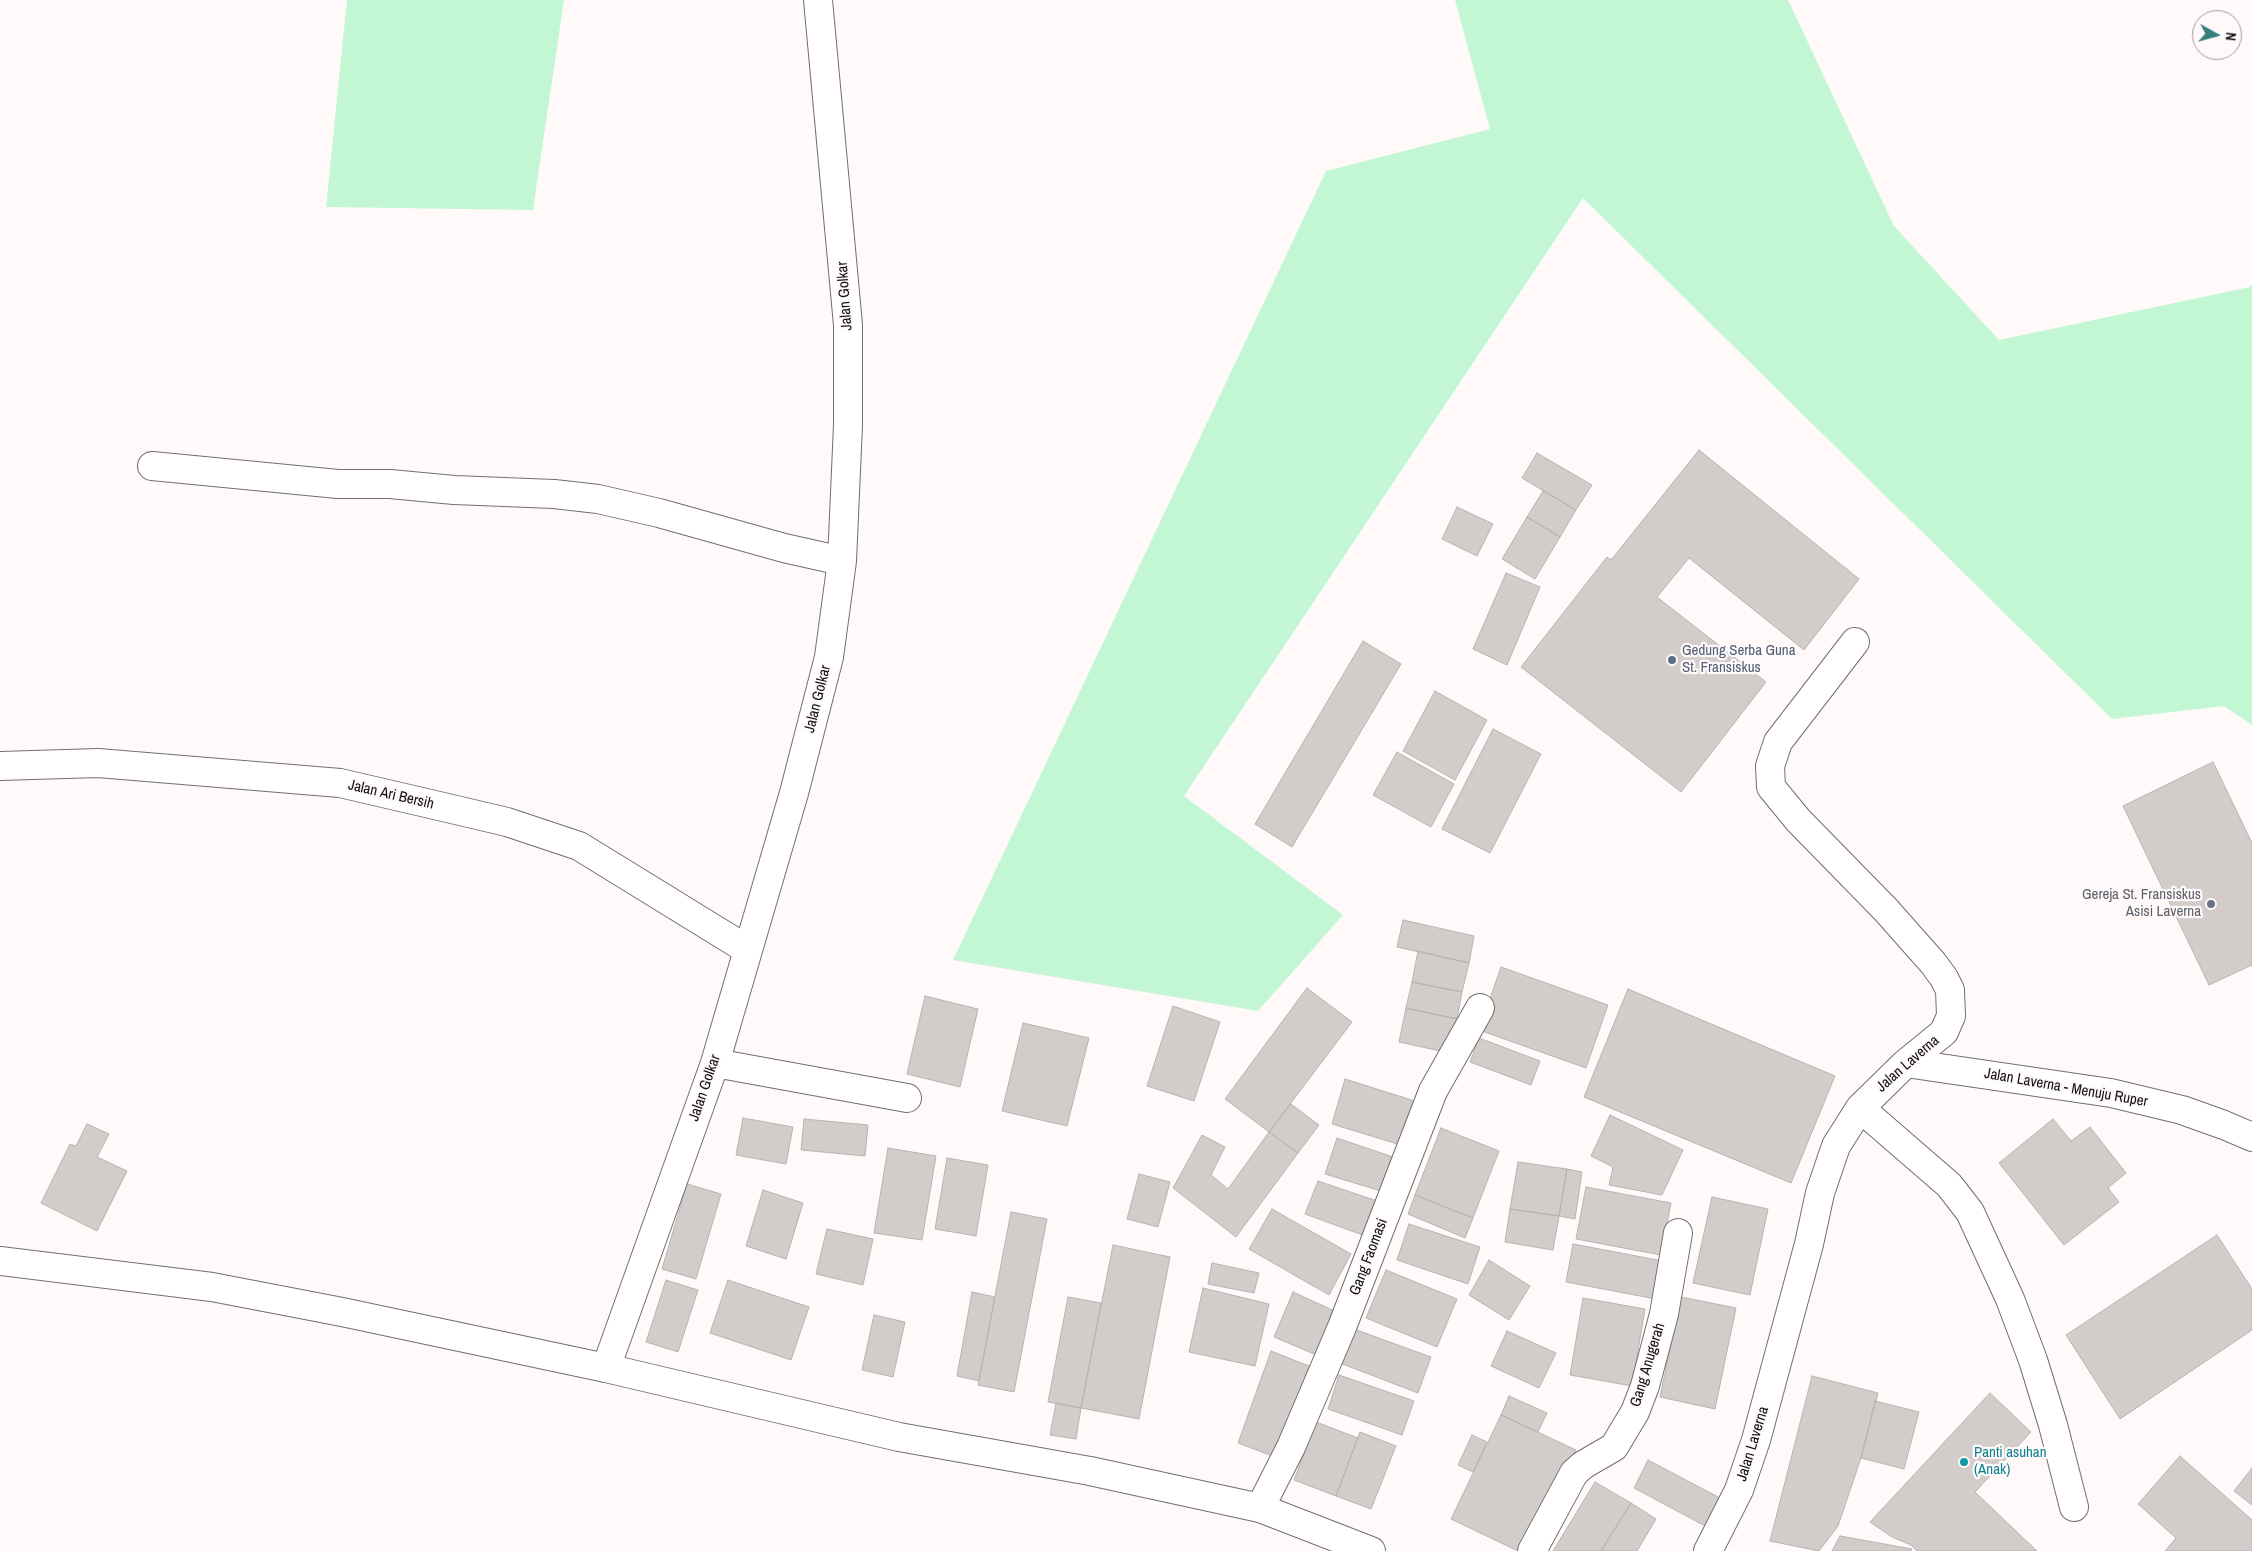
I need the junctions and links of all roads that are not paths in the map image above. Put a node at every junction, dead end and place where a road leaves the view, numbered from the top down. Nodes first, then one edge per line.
1 (818, 0) edge
2 (152, 466) dead end
3 (842, 560) junction
4 (1855, 642) dead end
5 (0, 766) edge
6 (748, 950) junction
7 (1480, 1008) dead end
8 (715, 1063) junction
9 (1906, 1063) junction
10 (907, 1098) dead end
11 (1860, 1108) junction
12 (2252, 1137) edge
13 (1678, 1233) dead end
14 (0, 1261) edge
15 (606, 1368) junction
16 (2074, 1507) dead end
17 (1260, 1508) junction
18 (1371, 1551) edge
19 (1532, 1551) edge
20 (1708, 1551) edge

1 - 3 main road, Jalan Golkar
2 - 3 main road
3 - 6 main road, Jalan Golkar
4 - 9 main road, Jalan Laverna
5 - 6 main road, Jalan Ari Bersih
6 - 8 main road, Jalan Golkar
7 - 17 main road, Gang Faomasi
8 - 10 main road
8 - 15 main road, Jalan Golkar
9 - 11 main road, Jalan Laverna
9 - 12 main road, Jalan Laverna - Menuju Ruper
11 - 16 main road
11 - 20 main road, Jalan Laverna
13 - 19 main road, Gang Anugerah
14 - 15 main road
15 - 17 main road
17 - 18 main road

